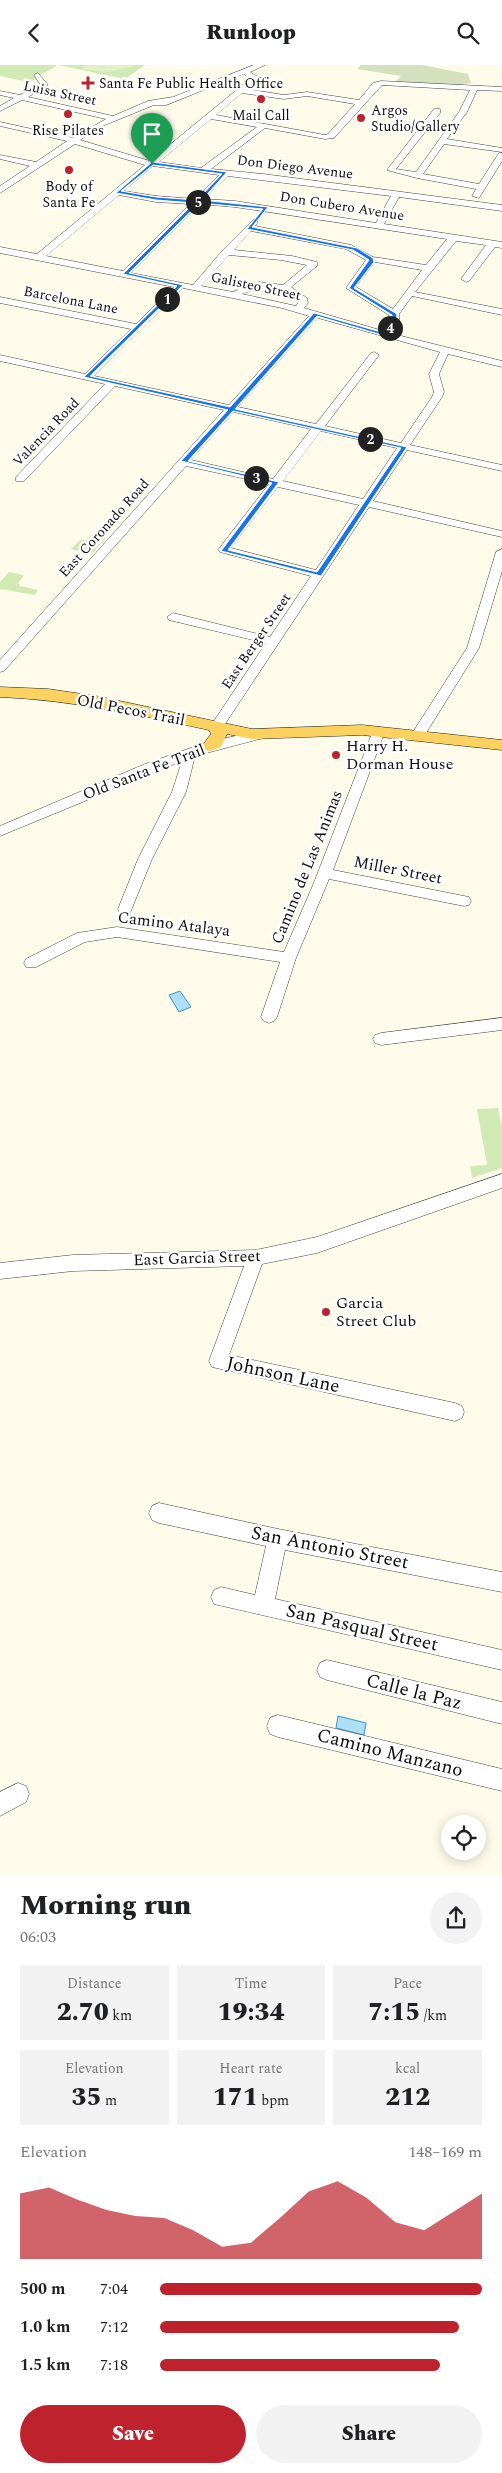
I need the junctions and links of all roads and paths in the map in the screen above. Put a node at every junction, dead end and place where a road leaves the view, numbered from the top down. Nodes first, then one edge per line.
1 (260, 65) edge
2 (271, 65) edge
3 (245, 72) junction
4 (38, 75) dead end
5 (254, 77) junction
6 (475, 87) junction
7 (241, 89) junction
8 (502, 89) edge
9 (0, 93) edge
10 (22, 98) junction
11 (360, 102) junction
12 (0, 109) edge
13 (437, 111) dead end
14 (209, 116) junction
15 (114, 118) junction
16 (0, 124) edge
17 (264, 126) junction
18 (72, 140) junction
19 (443, 141) junction
20 (502, 150) edge
21 (502, 155) edge
22 (0, 157) edge
23 (152, 164) junction
24 (36, 165) junction
25 (203, 171) junction
26 (226, 173) junction
27 (415, 176) junction
28 (481, 187) junction
29 (0, 189) edge
30 (118, 192) junction
31 (396, 194) junction
32 (408, 195) junction
33 (198, 202) junction
34 (472, 204) junction
35 (267, 208) junction
36 (502, 208) edge
37 (379, 225) junction
38 (249, 228) junction
39 (454, 237) junction
40 (492, 244) junction
41 (502, 245) edge
42 (0, 250) edge
43 (226, 252) junction
44 (39, 257) junction
45 (371, 259) junction
46 (428, 268) junction
47 (125, 274) junction
48 (466, 279) dead end
49 (181, 285) junction
50 (195, 287) junction
51 (285, 288) junction
52 (409, 293) junction
53 (235, 295) junction
54 (0, 300) edge
55 (299, 309) junction
56 (502, 312) edge
57 (316, 314) junction
58 (394, 314) junction
59 (137, 327) junction
60 (382, 333) junction
61 (445, 351) junction
62 (374, 355) dead end
63 (0, 358) edge
64 (502, 364) edge
65 (86, 377) junction
66 (112, 383) junction
67 (231, 409) junction
68 (317, 428) junction
69 (404, 447) junction
70 (184, 461) junction
71 (502, 468) edge
72 (20, 479) dead end
73 (276, 482) junction
74 (366, 503) junction
75 (502, 534) edge
76 (502, 552) edge
77 (318, 574) junction
78 (496, 592) edge
79 (173, 617) dead end
80 (273, 641) junction
81 (0, 668) edge
82 (0, 692) edge
83 (216, 727) junction
84 (379, 731) junction
85 (262, 734) junction
86 (418, 735) junction
87 (502, 745) edge
88 (210, 746) junction
89 (189, 753) junction
90 (0, 831) edge
91 (325, 873) junction
92 (464, 901) dead end
93 (125, 909) dead end
94 (289, 958) junction
95 (31, 963) dead end
96 (269, 1017) dead end
97 (502, 1024) edge
98 (381, 1039) dead end
99 (502, 1181) edge
100 (256, 1258) junction
101 (0, 1271) edge
102 (455, 1412) dead end
103 (159, 1513) dead end
104 (278, 1539) junction
105 (502, 1582) edge
106 (221, 1597) dead end
107 (263, 1606) junction
108 (502, 1660) edge
109 (327, 1670) dead end
110 (502, 1713) edge
111 (278, 1726) dead end
112 (502, 1780) edge

1 - 3 street
2 - 5 street
3 - 5 street
3 - 15 street
4 - 10 street
5 - 7 street
6 - 8 street
6 - 11 street
6 - 19 street
7 - 11 street
7 - 14 street
9 - 10 street, Luisa Street
10 - 12 street
10 - 15 street, Luisa Street
11 - 17 street
13 - 27 street
14 - 17 street
14 - 23 street
15 - 18 street
16 - 18 street, Don Diego Avenue
17 - 25 street
18 - 23 street, Don Diego Avenue
18 - 24 street
19 - 20 street
19 - 27 street
21 - 28 street
22 - 24 street
23 - 25 street, Don Diego Avenue
23 - 30 street
24 - 29 street
25 - 26 street, Don Diego Avenue
26 - 31 street, Don Diego Avenue
26 - 33 street
27 - 28 street
27 - 32 street
28 - 34 street
30 - 33 street, Don Cubero Avenue
30 - 44 street
31 - 32 street, Don Diego Avenue
31 - 37 street
32 - 34 street, Don Diego Avenue
33 - 35 street, Don Cubero Avenue
33 - 47 street
34 - 36 street, Don Diego Avenue
35 - 37 street, Don Cubero Avenue
35 - 38 street
37 - 39 street, Don Cubero Avenue
38 - 43 street
38 - 45 street
39 - 40 street, Don Cubero Avenue
39 - 46 street
40 - 41 street, Don Cubero Avenue
40 - 48 street
42 - 44 street, Galisteo Street
43 - 50 street
43 - 51 street
44 - 47 street, Galisteo Street
45 - 46 street
45 - 58 street
46 - 52 street
47 - 49 street, Galisteo Street
49 - 50 street, Galisteo Street
49 - 59 street
50 - 53 street, Galisteo Street
51 - 53 street
51 - 55 street
52 - 56 street
52 - 58 street
53 - 55 street, Galisteo Street
54 - 59 street, Barcelona Lane
55 - 57 street, Galisteo Street
57 - 60 street, Galisteo Street
57 - 67 street, East Coronado Road
58 - 60 street
59 - 65 street
60 - 61 street, Galisteo Street
61 - 64 street, Galisteo Street
61 - 69 street, East Berger Street
62 - 68 street
63 - 65 street
65 - 66 street
66 - 67 street
66 - 72 street, Valencia Road
67 - 68 street
67 - 70 street, East Coronado Road
68 - 69 street
68 - 73 street
69 - 71 street
69 - 74 street, East Berger Street
70 - 73 street
70 - 81 street, East Coronado Road
73 - 74 street
73 - 77 street
74 - 75 street
74 - 77 street, East Berger Street
76 - 78 street
77 - 80 street, East Berger Street
78 - 86 street
79 - 80 street
80 - 83 street, East Berger Street
82 - 83 main road, Old Pecos Trail
83 - 85 main road, Old Pecos Trail
83 - 88 main road
84 - 85 main road, Old Santa Fe Trail
84 - 86 main road, Old Santa Fe Trail
84 - 91 street, Camino de Las Animas
85 - 88 street, Old Santa Fe Trail
86 - 87 main road, Old Santa Fe Trail
88 - 89 street, Old Santa Fe Trail
89 - 90 street, Old Santa Fe Trail
89 - 93 street
91 - 92 street, Miller Street
91 - 94 street, Camino de Las Animas
94 - 95 street, Camino Atalaya
94 - 96 street, Camino de Las Animas
97 - 98 street
99 - 100 street, East Garcia Street
100 - 101 street, East Garcia Street
100 - 102 street, Johnson Lane
103 - 104 street, San Antonio Street
104 - 105 street, San Antonio Street
104 - 107 street
106 - 107 street, San Pasqual Street
107 - 108 street, San Pasqual Street
109 - 110 street, Calle la Paz
111 - 112 street, Camino Manzano

